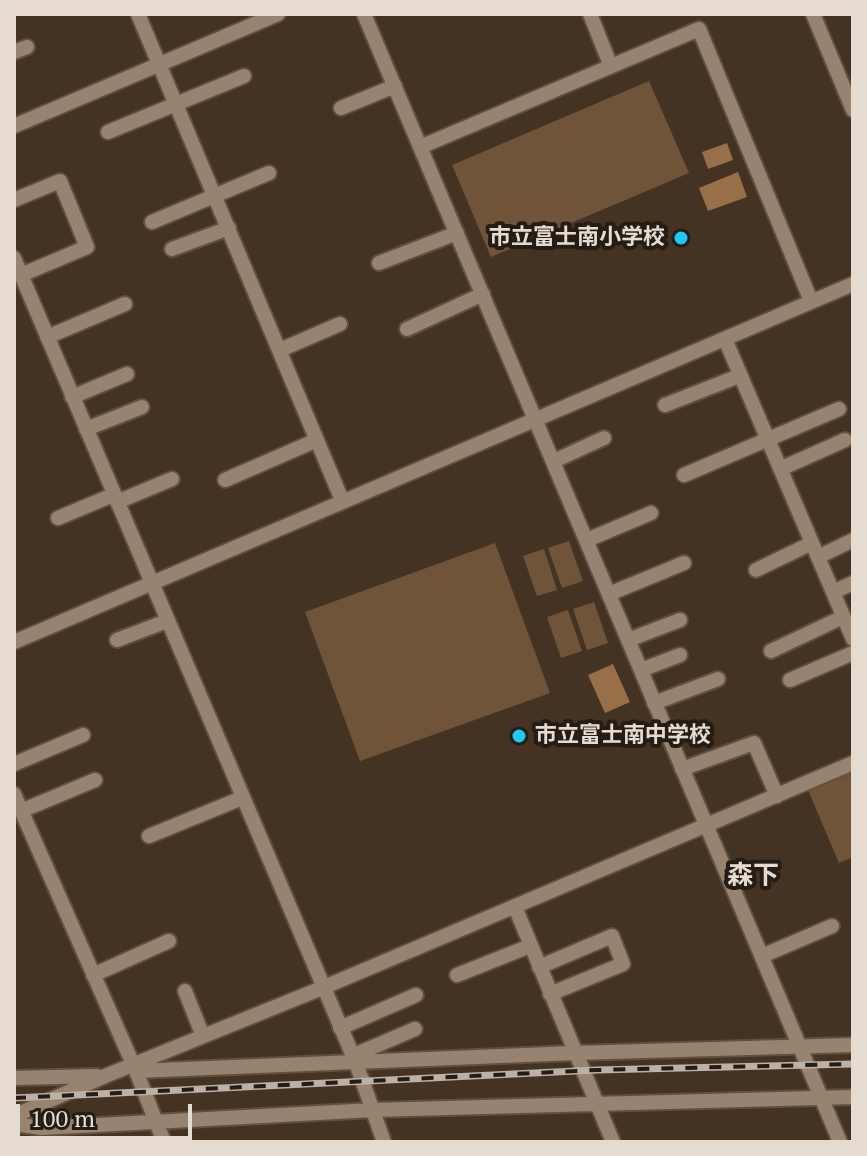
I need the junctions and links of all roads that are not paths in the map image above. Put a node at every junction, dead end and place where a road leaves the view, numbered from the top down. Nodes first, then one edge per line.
1 (138, 14) edge
2 (278, 14) edge
3 (364, 14) edge
4 (590, 14) edge
5 (813, 14) edge
6 (610, 64) junction
7 (159, 65) junction
8 (244, 76) dead end
9 (395, 86) junction
10 (176, 105) junction
11 (341, 108) dead end
12 (853, 110) edge
13 (14, 126) edge
14 (108, 132) dead end
15 (420, 147) junction
16 (269, 173) dead end
17 (215, 197) junction
18 (14, 200) edge
19 (152, 222) dead end
20 (229, 228) junction
21 (457, 233) junction
22 (172, 249) dead end
23 (14, 258) edge
24 (379, 263) dead end
25 (21, 275) junction
26 (853, 284) edge
27 (483, 294) junction
28 (811, 301) junction
29 (125, 304) dead end
30 (340, 324) dead end
31 (407, 329) dead end
32 (47, 337) junction
33 (725, 339) junction
34 (280, 350) junction
35 (127, 374) dead end
36 (739, 376) junction
37 (72, 397) junction
38 (665, 405) dead end
39 (142, 407) dead end
40 (839, 409) dead end
41 (536, 419) junction
42 (86, 429) junction
43 (604, 438) dead end
44 (766, 439) junction
45 (317, 440) junction
46 (845, 440) dead end
47 (554, 461) junction
48 (780, 469) junction
49 (684, 475) dead end
50 (172, 479) dead end
51 (225, 480) dead end
52 (115, 498) junction
53 (342, 500) junction
54 (651, 513) dead end
55 (58, 518) dead end
56 (587, 540) junction
57 (853, 540) edge
58 (815, 550) junction
59 (684, 563) dead end
60 (756, 570) dead end
61 (853, 583) edge
62 (151, 584) junction
63 (833, 592) junction
64 (609, 594) junction
65 (843, 617) junction
66 (680, 620) dead end
67 (167, 621) junction
68 (853, 639) edge
69 (117, 640) dead end
70 (628, 640) junction
71 (14, 642) edge
72 (771, 651) dead end
73 (853, 653) edge
74 (680, 655) dead end
75 (641, 670) junction
76 (718, 679) dead end
77 (790, 680) dead end
78 (654, 703) junction
79 (83, 735) dead end
80 (853, 763) edge
81 (14, 764) edge
82 (682, 769) junction
83 (95, 780) dead end
84 (14, 794) edge
85 (777, 796) junction
86 (242, 798) junction
87 (20, 820) edge
88 (706, 826) junction
89 (149, 836) dead end
90 (515, 907) junction
91 (832, 926) dead end
92 (169, 941) dead end
93 (530, 946) junction
94 (762, 956) junction
95 (539, 967) junction
96 (93, 975) junction
97 (457, 975) dead end
98 (322, 988) junction
99 (185, 991) dead end
100 (550, 994) junction
101 (416, 995) dead end
102 (340, 1028) junction
103 (415, 1029) dead end
104 (203, 1036) junction
105 (853, 1045) edge
106 (799, 1046) junction
107 (574, 1053) junction
108 (354, 1059) junction
109 (134, 1068) junction
110 (105, 1076) junction
111 (14, 1078) edge
112 (821, 1097) junction
113 (853, 1097) edge
114 (596, 1103) junction
115 (373, 1110) junction
116 (14, 1116) edge
117 (156, 1122) junction
118 (14, 1124) edge
119 (45, 1135) edge
120 (164, 1142) edge
121 (383, 1142) edge
122 (613, 1142) edge
123 (840, 1142) edge

1 - 7 street
2 - 7 street
3 - 9 street
4 - 6 street
5 - 12 street
6 - 15 street
6 - 28 street
7 - 10 street
7 - 13 street
8 - 10 street
9 - 11 street
9 - 15 street
10 - 14 street
10 - 17 street
15 - 21 street
16 - 17 street
17 - 19 street
17 - 20 street
18 - 25 street
20 - 22 street
20 - 34 street
21 - 24 street
21 - 27 street
23 - 25 street
25 - 32 street
26 - 28 street
27 - 31 street
27 - 41 street
28 - 33 street
29 - 32 street
30 - 34 street
32 - 37 street
33 - 36 street
33 - 41 street
34 - 45 street
35 - 37 street
36 - 38 street
36 - 44 street
37 - 42 street
39 - 42 street
40 - 44 street
41 - 47 street
41 - 53 street
42 - 52 street
43 - 47 street
44 - 48 street
44 - 49 street
45 - 51 street
45 - 53 street
46 - 48 street
47 - 56 street
48 - 58 street
50 - 52 street
52 - 55 street
52 - 62 street
53 - 62 street
54 - 56 street
56 - 64 street
57 - 58 street
58 - 60 street
58 - 63 street
59 - 64 street
61 - 63 street
62 - 67 street
62 - 71 street
63 - 65 street
64 - 70 street
65 - 68 street
65 - 72 street
66 - 70 street
67 - 69 street
67 - 86 street
70 - 75 street
73 - 77 street
74 - 75 street
75 - 78 street
76 - 78 street
78 - 82 street
79 - 81 street
80 - 85 street
82 - 85 street
82 - 88 street
83 - 87 street
84 - 87 street
85 - 88 street
86 - 89 street
86 - 98 street
87 - 96 street
88 - 90 street
88 - 94 street
90 - 93 street
90 - 98 street
91 - 94 street
92 - 96 street
93 - 95 street
93 - 97 street
94 - 106 street
95 - 100 street
95 - 100 street
96 - 109 street
98 - 102 street
98 - 104 street
99 - 104 street
100 - 107 street
101 - 102 street
102 - 108 street
103 - 108 street
104 - 109 street
105 - 106 street
106 - 107 street
106 - 112 street
107 - 108 street
107 - 114 street
108 - 109 street
108 - 115 street
109 - 110 street
109 - 117 street
110 - 111 street
110 - 116 street
112 - 113 street
112 - 114 street
112 - 123 street
114 - 115 street
114 - 122 street
115 - 117 street
115 - 121 street
117 - 119 street
117 - 120 street
118 - 119 street

